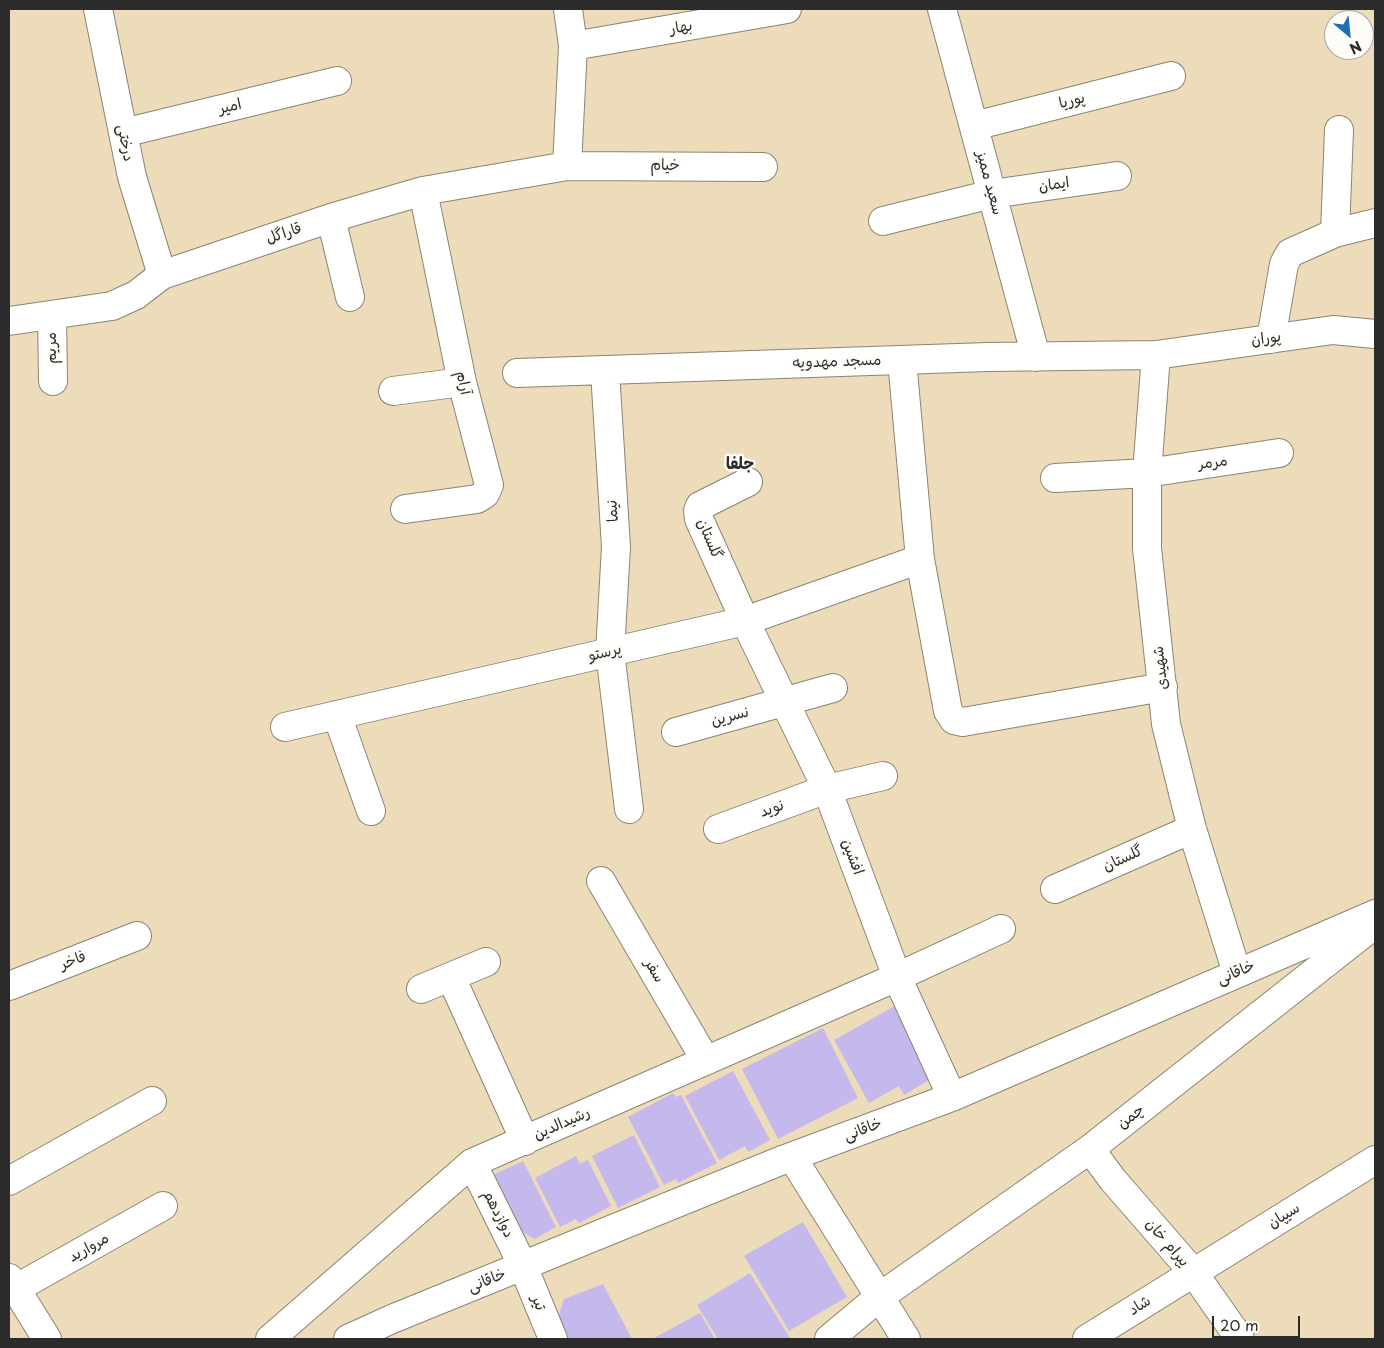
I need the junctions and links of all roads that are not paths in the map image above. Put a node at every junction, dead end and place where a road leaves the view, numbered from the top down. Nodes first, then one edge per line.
1 (98, 9) edge
2 (568, 9) edge
3 (787, 9) edge
4 (942, 9) edge
5 (685, 18) edge
6 (574, 46) junction
7 (1171, 76) dead end
8 (337, 81) dead end
9 (974, 126) junction
10 (1339, 130) dead end
11 (124, 133) junction
12 (567, 166) junction
13 (763, 167) dead end
14 (1117, 176) dead end
15 (423, 191) junction
16 (992, 194) junction
17 (331, 218) junction
18 (883, 221) dead end
19 (1375, 224) edge
20 (1334, 233) junction
21 (162, 275) junction
22 (350, 297) dead end
23 (52, 315) junction
24 (9, 322) edge
25 (1375, 334) edge
26 (1271, 338) junction
27 (1156, 355) junction
28 (1036, 357) junction
29 (902, 360) junction
30 (605, 371) junction
31 (517, 373) dead end
32 (52, 380) dead end
33 (462, 382) junction
34 (393, 392) dead end
35 (1280, 453) dead end
36 (1147, 473) junction
37 (1056, 478) dead end
38 (748, 482) dead end
39 (405, 509) dead end
40 (920, 559) junction
41 (745, 621) junction
42 (610, 652) junction
43 (1163, 687) junction
44 (833, 688) dead end
45 (784, 702) junction
46 (337, 715) junction
47 (285, 727) dead end
48 (676, 732) dead end
49 (883, 776) dead end
50 (826, 789) junction
51 (629, 809) dead end
52 (371, 812) dead end
53 (1192, 829) junction
54 (718, 830) dead end
55 (601, 881) dead end
56 (1055, 889) dead end
57 (1375, 914) edge
58 (1375, 924) edge
59 (1001, 929) dead end
60 (137, 936) dead end
61 (486, 962) dead end
62 (1237, 973) junction
63 (451, 976) junction
64 (897, 977) junction
65 (9, 986) edge
66 (421, 990) dead end
67 (706, 1061) junction
68 (952, 1097) junction
69 (152, 1102) dead end
70 (525, 1141) junction
71 (1090, 1149) junction
72 (792, 1157) junction
73 (1375, 1160) edge
74 (472, 1163) junction
75 (9, 1180) edge
76 (163, 1206) dead end
77 (523, 1266) junction
78 (1193, 1272) junction
79 (12, 1284) edge
80 (878, 1298) junction
81 (396, 1329) edge
82 (47, 1339) edge
83 (270, 1339) edge
84 (348, 1339) edge
85 (553, 1339) edge
86 (829, 1339) edge
87 (906, 1339) edge
88 (1087, 1339) edge
89 (1240, 1339) edge

1 - 11 street, درختی
2 - 6 street
3 - 5 street, بهار
4 - 9 street, سعید ممیز
5 - 6 street, بهار
6 - 12 street
7 - 9 street, پوریا
8 - 11 street, امیر
9 - 16 street, سعید ممیز
10 - 20 street
11 - 21 street, درختی
12 - 13 street, خیام
12 - 15 street, قاراگل
14 - 16 street, ایمان
15 - 17 street, قاراگل
15 - 33 street, آرام
16 - 18 street, ایمان
16 - 28 street, سعید ممیز
17 - 21 street, قاراگل
17 - 22 street
19 - 20 street
20 - 26 street
21 - 23 street, قاراگل
23 - 24 street, قاراگل
23 - 32 street, مریم
25 - 26 street, پوران
26 - 27 street, پوران
27 - 28 street, مسجد مهدویه
27 - 36 street, شهیدی
28 - 29 street, مسجد مهدویه
29 - 30 street, مسجد مهدویه
29 - 40 street
30 - 31 street, مسجد مهدویه
30 - 42 street, نیما
33 - 34 street
33 - 39 street, آرام
35 - 36 street, مرمر
36 - 37 street, مرمر
36 - 43 street, شهیدی
38 - 41 street, گلستان
40 - 41 street, پرستو
40 - 43 street
41 - 42 street, پرستو
41 - 45 street, افشین
42 - 46 street, پرستو
42 - 51 street, نیما
43 - 53 street, شهیدی
44 - 45 street, نسرین
45 - 48 street, نسرین
45 - 50 street, افشین
46 - 47 street, پرستو
46 - 52 street
49 - 50 street, نوید
50 - 54 street, نوید
50 - 64 street, افشین
53 - 56 street, گلستان
53 - 62 street, شهیدی
55 - 67 street, سفر
57 - 62 street, خاقانی
58 - 71 street, چمن
59 - 64 street, رشیدالدین
60 - 65 street, فاخر
61 - 63 street
62 - 68 street, خاقانی
63 - 66 street
63 - 70 street
64 - 67 street, رشیدالدین
64 - 68 street, افشین
67 - 70 street, رشیدالدین
68 - 72 street, خاقانی
69 - 75 street
70 - 74 street, رشیدالدین
71 - 78 street, یپرام خان
71 - 80 street, چمن
72 - 77 street, خاقانی
72 - 80 street
73 - 78 street, سیپان
74 - 77 street, دوازدهم
74 - 83 street, رشیدالدین
76 - 79 street, مروارید
77 - 81 street, خاقانی
77 - 85 street, تیر
78 - 88 street, شاد
78 - 89 street, یپرام خان
79 - 82 street
80 - 86 street, چمن
80 - 87 street
81 - 84 street, خاقانی

